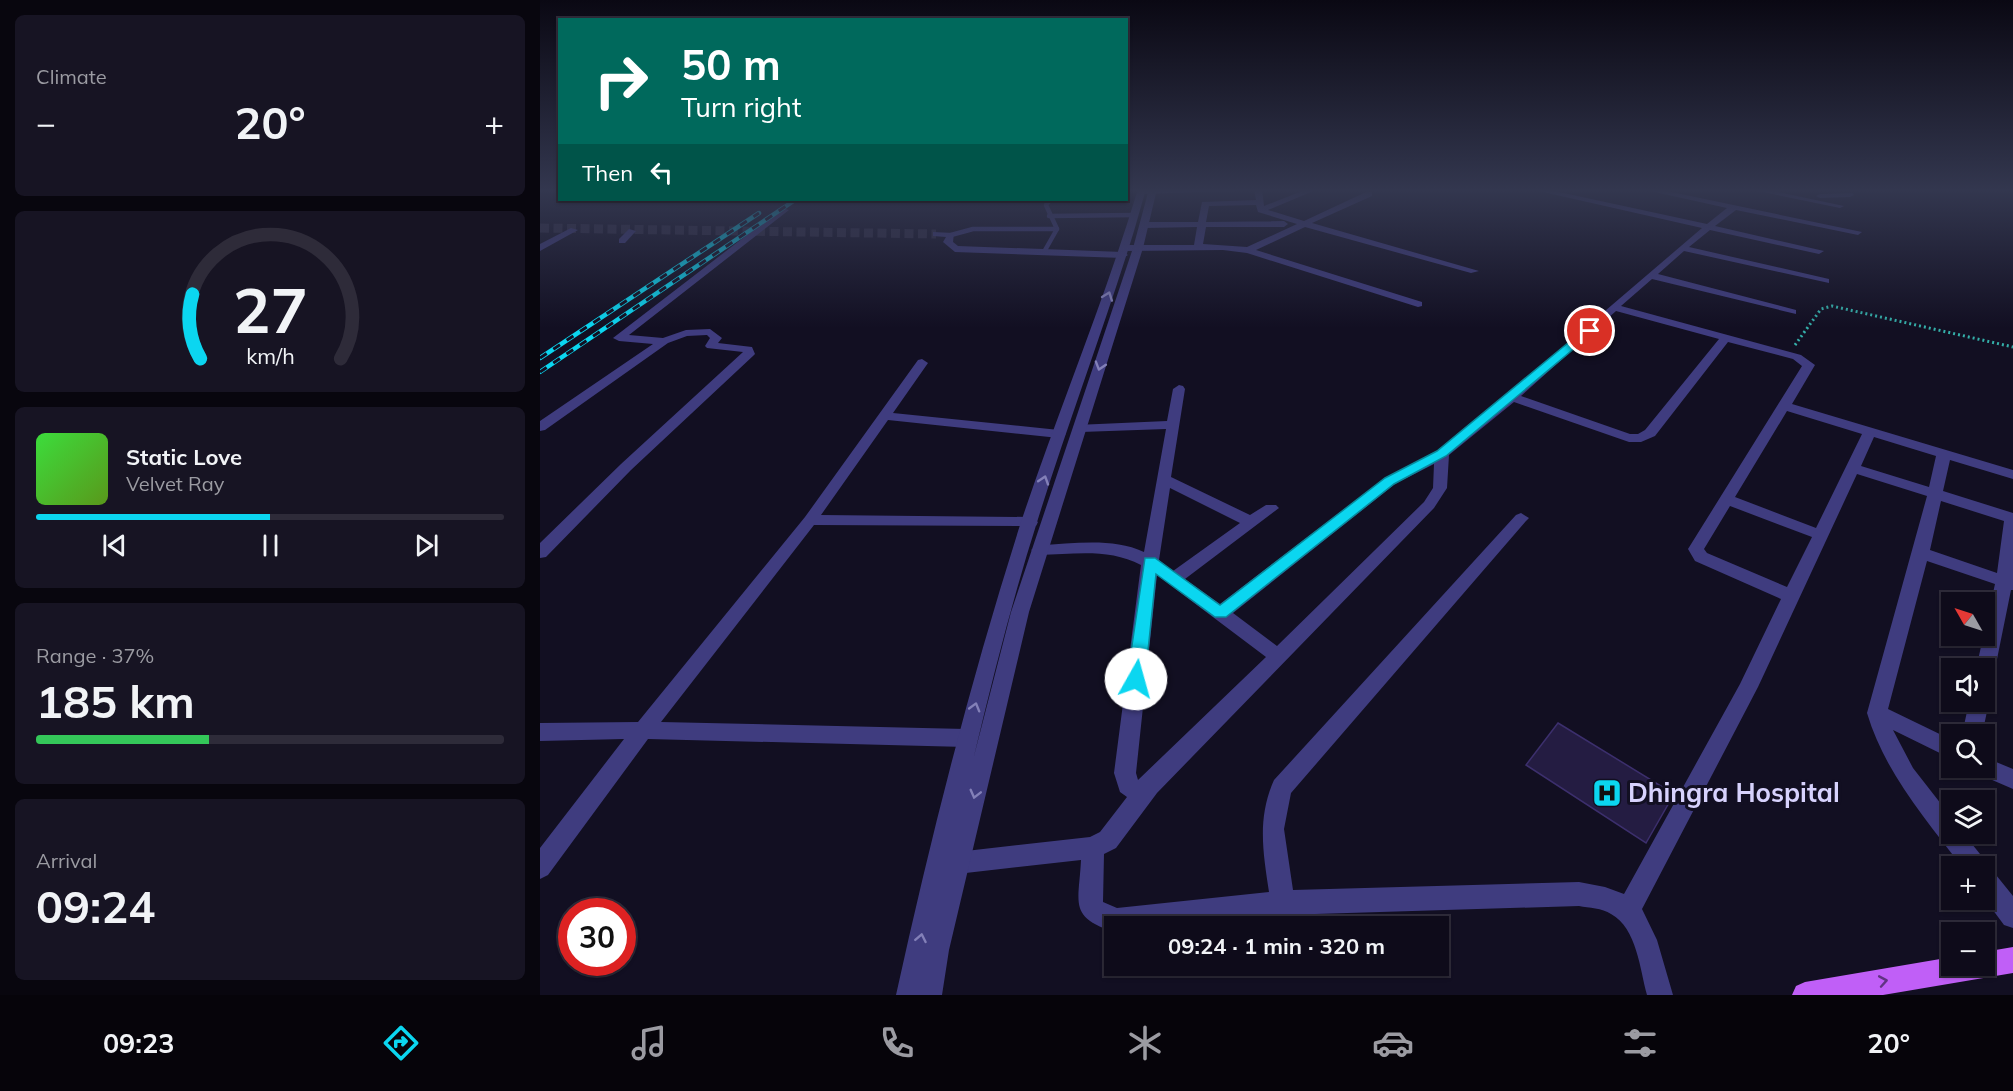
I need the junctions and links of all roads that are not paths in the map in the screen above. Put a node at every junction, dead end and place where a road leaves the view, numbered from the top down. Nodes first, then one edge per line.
1 (564, 235) edge
2 (628, 235) edge
3 (752, 235) edge
4 (951, 235) tunnel mouth
5 (1054, 235) edge
6 (1133, 235) edge
7 (1200, 235) edge
8 (1278, 235) edge
9 (1344, 235) edge
10 (1698, 235) edge
11 (1747, 235) edge
12 (622, 241) dead end
13 (540, 248) edge
14 (1198, 248) junction
15 (1682, 248) junction
16 (1128, 250) junction
17 (1248, 250) junction
18 (1819, 251) dead end
19 (1044, 252) junction
20 (1474, 271) dead end
21 (1652, 276) junction
22 (1825, 281) dead end
23 (1418, 304) dead end
24 (1615, 308) junction
25 (1792, 312) dead end
26 (1725, 339) junction
27 (664, 341) junction
28 (922, 363) dead end
29 (1179, 389) dead end
30 (1512, 397) junction
31 (1785, 406) junction
32 (883, 416) junction
33 (1174, 425) junction
34 (540, 427) edge
35 (1081, 428) junction
36 (1870, 432) junction
37 (1059, 434) junction
38 (1442, 454) junction
39 (1944, 454) junction
40 (1854, 468) junction
41 (2013, 475) edge
42 (1164, 479) junction
43 (1935, 494) junction
44 (1726, 499) junction
45 (1271, 508) dead end
46 (1521, 518) dead end
47 (2012, 518) edge
48 (810, 520) junction
49 (1030, 522) junction
50 (1251, 522) junction
51 (1821, 535) junction
52 (1039, 550) junction
53 (540, 553) edge
54 (1921, 553) junction
55 (1150, 562) junction
56 (1173, 579) junction
57 (2008, 582) edge
58 (1791, 596) junction
59 (1011, 613) junction
60 (1221, 613) junction
61 (1278, 656) junction
62 (1988, 658) edge
63 (1877, 713) junction
64 (643, 730) junction
65 (540, 732) edge
66 (966, 738) junction
67 (1941, 745) edge
68 (1995, 771) edge
69 (2013, 779) edge
70 (1149, 786) junction
71 (1093, 849) junction
72 (1968, 856) edge
73 (957, 863) junction
74 (540, 867) edge
75 (1995, 892) edge
76 (1283, 903) junction
77 (1628, 911) junction
78 (2013, 916) edge
79 (2013, 960) edge
80 (1995, 963) edge
81 (1941, 972) edge
82 (909, 995) edge
83 (929, 995) edge
84 (1660, 995) edge
85 (1805, 995) edge

1 - 13 street
2 - 12 street
3 - 27 street
4 - 19 street
5 - 19 lane
6 - 16 street
7 - 14 street
8 - 17 street
9 - 20 street
10 - 15 street
11 - 18 street
14 - 16 street
14 - 17 street
15 - 21 street
15 - 22 street
16 - 19 street
16 -> 35 street
37 -> 16 street
17 - 23 street
21 - 24 street
21 - 25 street
24 - 26 street
24 - 30 street
26 - 30 street
26 - 31 street
27 - 34 street
27 - 53 street
28 - 32 street
29 - 33 street
30 - 38 street
31 - 36 street
31 - 44 street
32 - 37 street
32 - 48 street
33 - 35 street
33 - 42 street
35 - 52 street
36 - 39 street
36 - 40 street
49 -> 37 street
38 - 60 street
38 - 61 street
39 - 41 street
39 - 43 street
40 - 43 street
40 - 51 street
42 - 50 street
42 - 55 street
43 - 47 street
43 - 54 street
44 - 51 street
44 - 58 street
45 - 50 street
46 - 76 street
47 - 57 street
48 - 49 street
48 - 64 street
49 - 59 street
50 - 56 street
51 - 58 street
52 - 55 street
52 - 59 street
54 - 57 street
54 - 63 street
55 - 56 street
55 - 70 street
56 - 60 street
57 - 62 street
58 - 77 street
66 -> 59 street
59 -> 73 street
60 - 61 street
61 - 70 street
63 - 67 street
63 - 72 street
64 - 65 street
64 - 66 street
64 - 74 street
82 -> 66 street
68 - 69 street
70 - 71 street
71 - 73 street
71 - 76 street
73 - 83 street
75 - 78 street
76 - 77 street
77 - 84 street
79 - 80 main road
85 -> 81 main road

